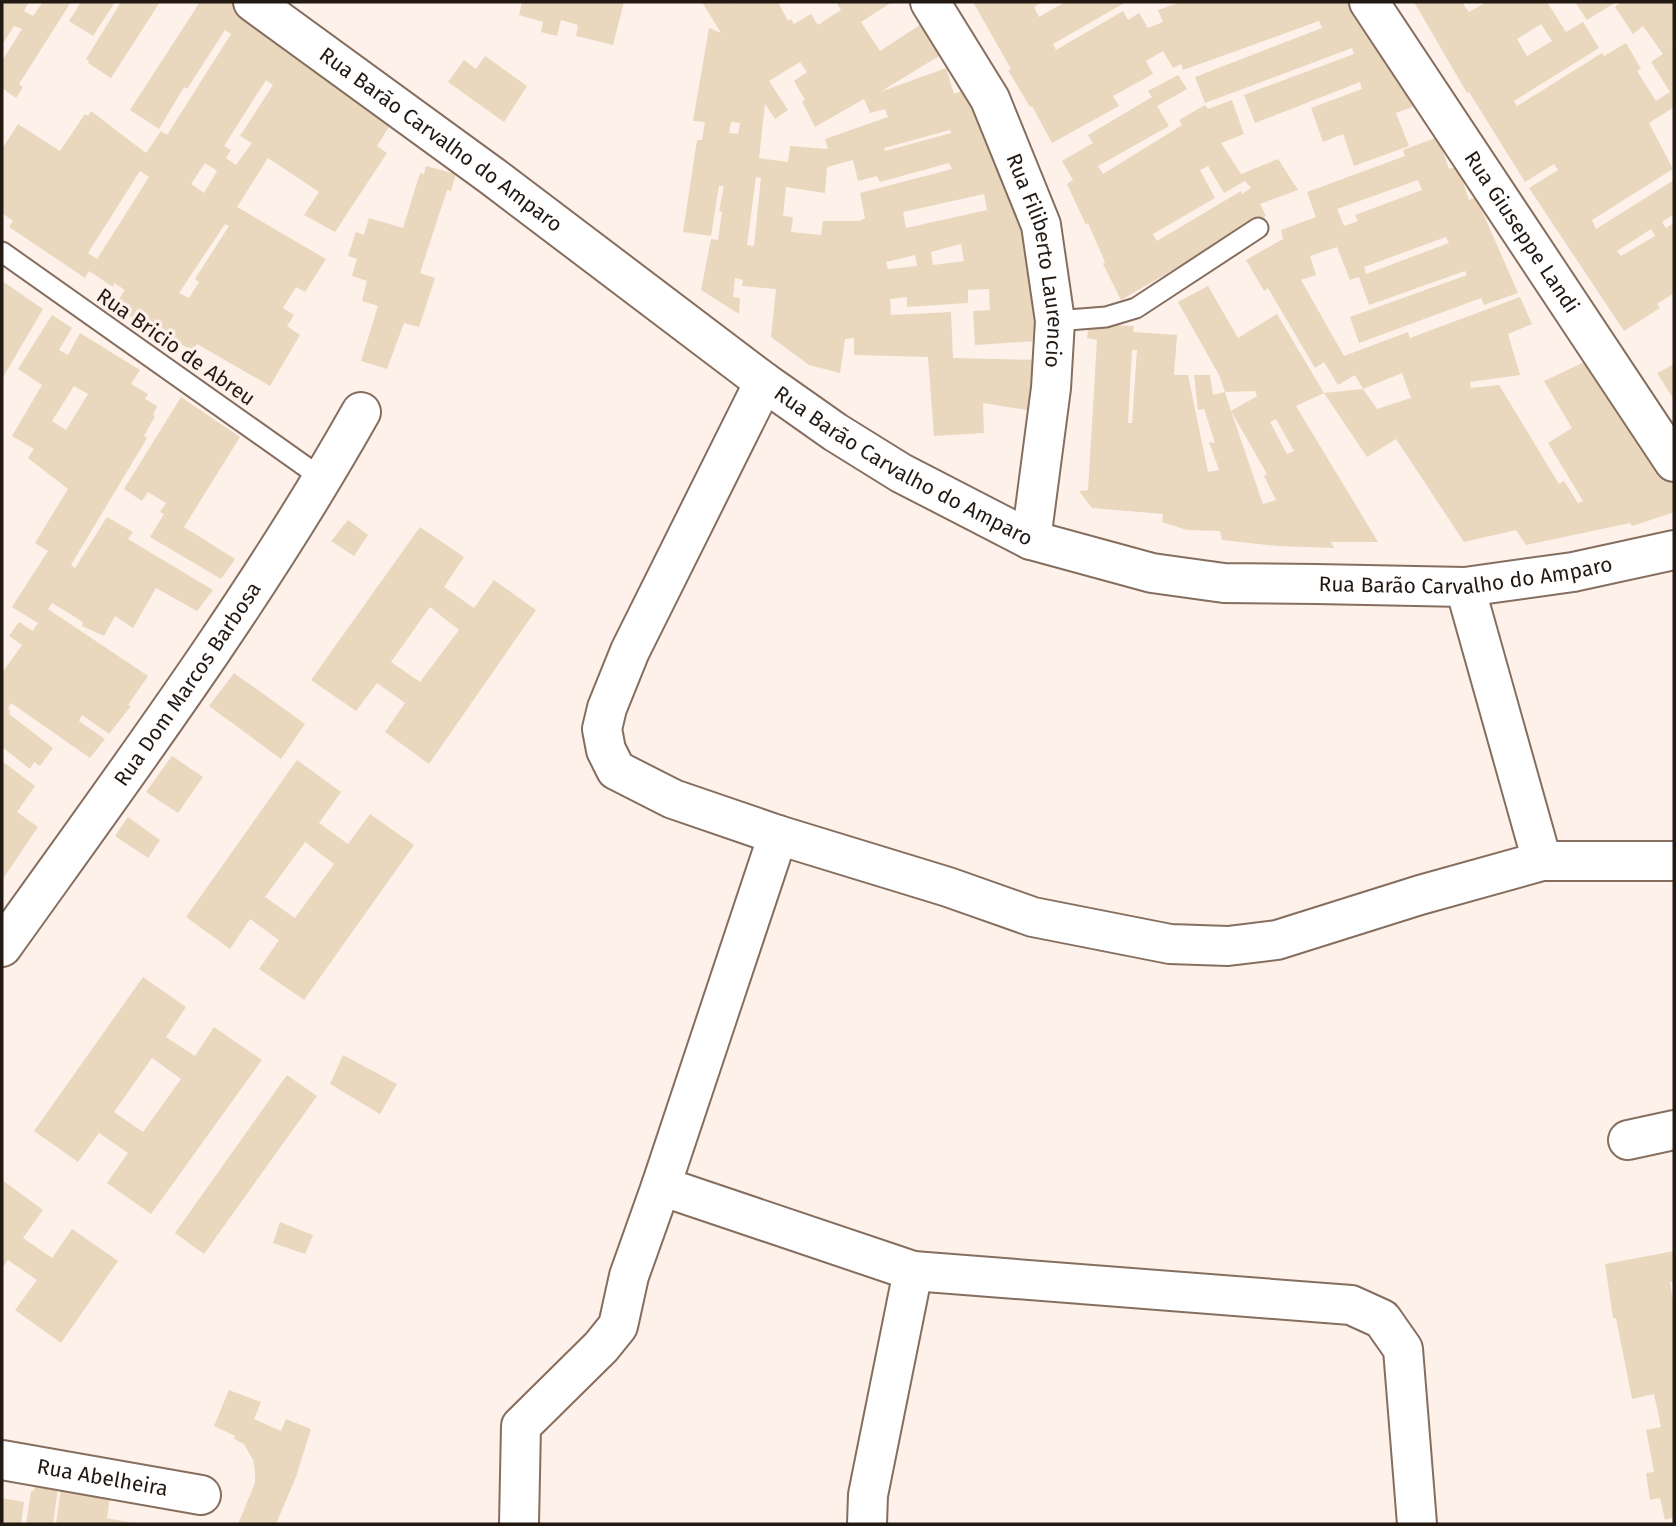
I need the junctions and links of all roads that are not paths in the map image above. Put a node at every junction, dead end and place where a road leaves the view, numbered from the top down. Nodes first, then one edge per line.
1 (253, 2) edge
2 (930, 2) edge
3 (1368, 2) edge
4 (1258, 228) dead end
5 (2, 252) edge
6 (1055, 321) junction
7 (764, 382) junction
8 (361, 412) dead end
9 (1674, 462) edge
10 (323, 479) junction
11 (1031, 540) junction
12 (1674, 550) edge
13 (1465, 586) junction
14 (778, 835) junction
15 (1674, 860) edge
16 (1542, 861) junction
17 (2, 947) edge
18 (1674, 1130) edge
19 (1628, 1140) dead end
20 (662, 1186) junction
21 (913, 1271) junction
22 (2, 1460) edge
23 (201, 1495) dead end
24 (519, 1524) edge
25 (867, 1524) edge
26 (1417, 1524) edge

1 - 7 street, Rua Barão Carvalho do Amparo
2 - 6 street, Rua Filiberto Laurencio
3 - 9 street, Rua Giuseppe Landi
4 - 6 lane
5 - 10 lane, Rua Bricio de Abreu
6 - 11 street, Rua Filiberto Laurencio
7 - 11 street, Rua Barão Carvalho do Amparo
7 - 14 street
8 - 10 street, Rua Dom Marcos Barbosa
10 - 17 street, Rua Dom Marcos Barbosa
11 - 13 street, Rua Barão Carvalho do Amparo
12 - 13 street, Rua Barão Carvalho do Amparo
13 - 16 street
14 - 16 street
14 - 20 street
15 - 16 street
18 - 19 street
20 - 21 street
20 - 24 street
21 - 25 street
21 - 26 street
22 - 23 street, Rua Abelheira

